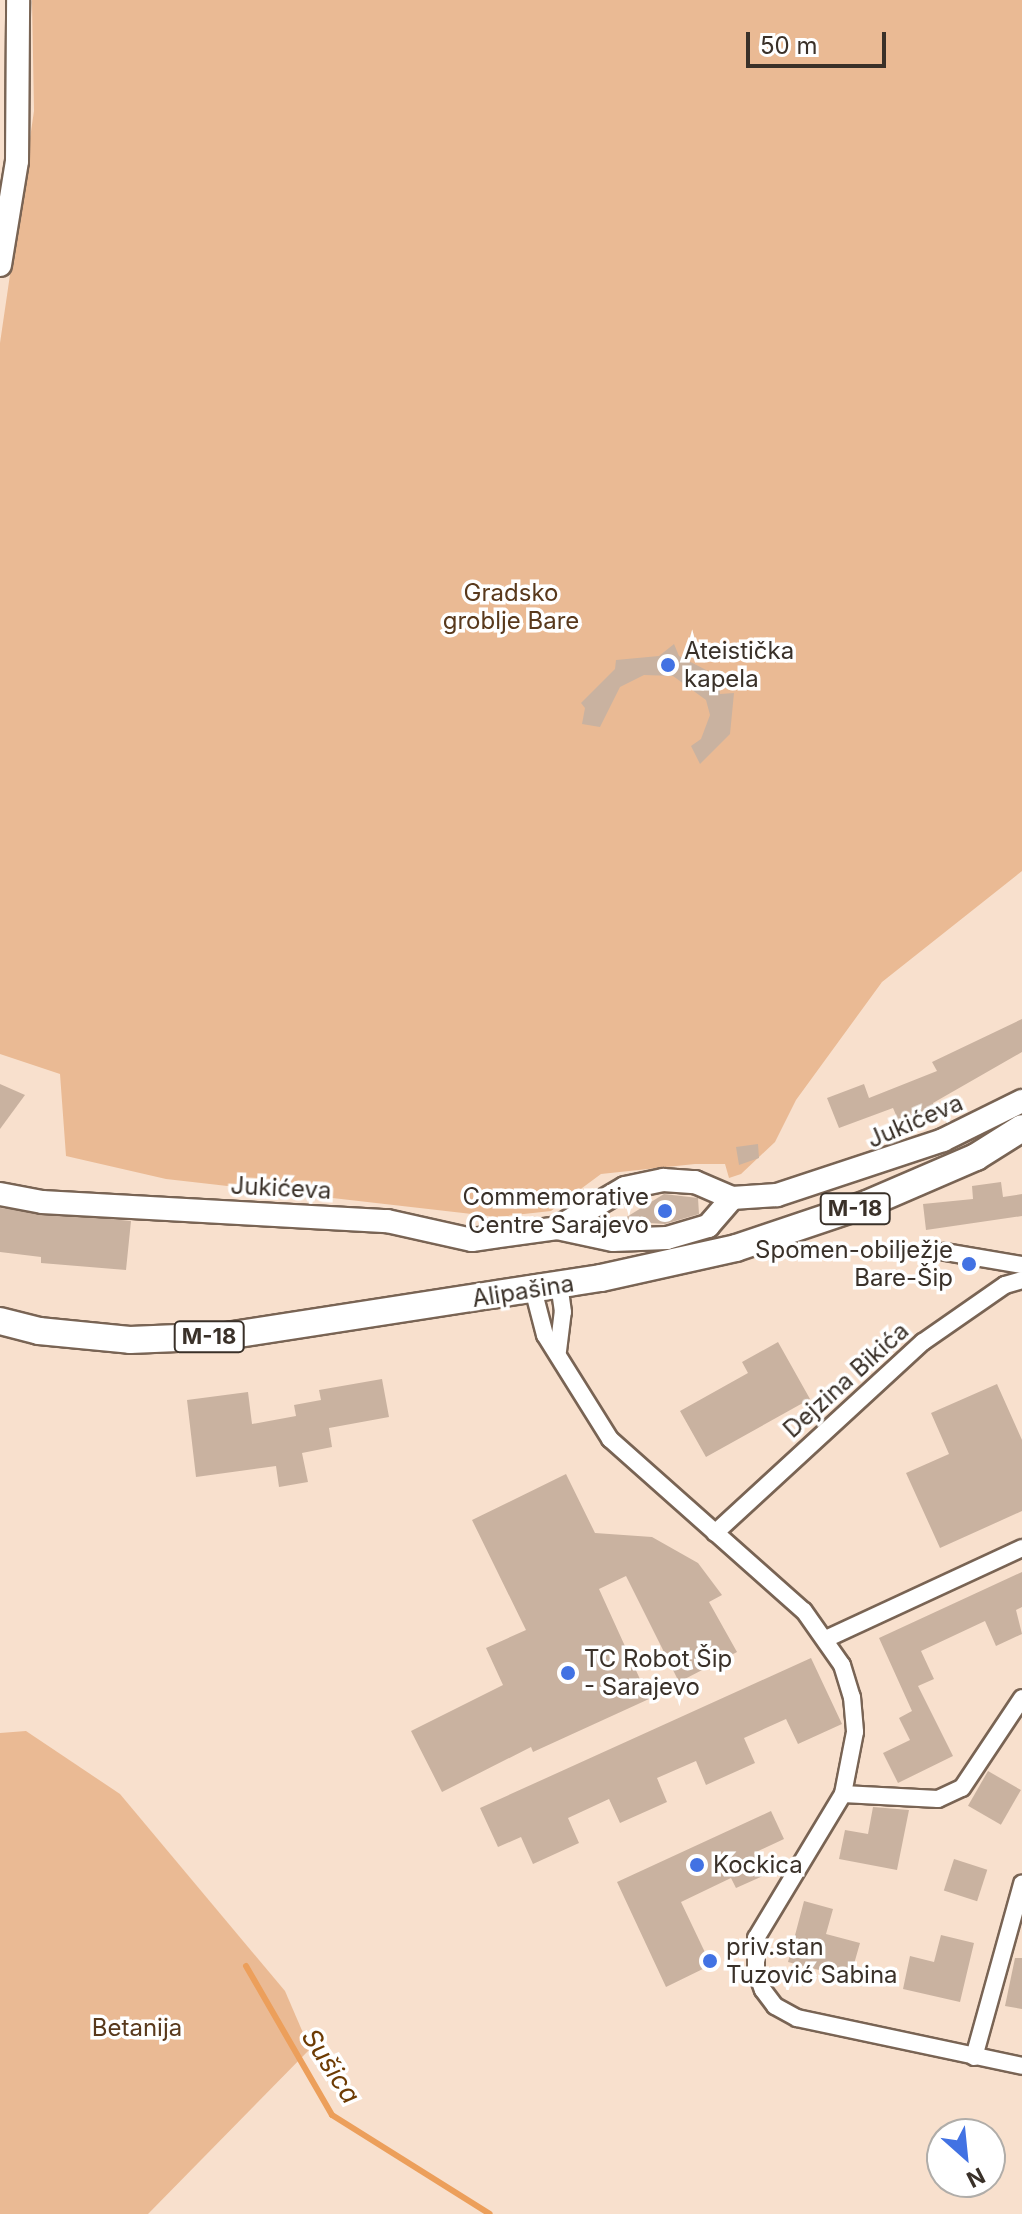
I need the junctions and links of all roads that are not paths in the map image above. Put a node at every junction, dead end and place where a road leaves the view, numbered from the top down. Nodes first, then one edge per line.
1 (18, 0) edge
2 (0, 265) edge
3 (1022, 1101) edge
4 (1022, 1128) edge
5 (0, 1194) edge
6 (732, 1198) junction
7 (557, 1228) junction
8 (945, 1252) dead end
9 (1022, 1265) edge
10 (1022, 1280) edge
11 (546, 1287) junction
12 (0, 1321) edge
13 (558, 1351) junction
14 (715, 1533) junction
15 (1022, 1548) edge
16 (826, 1639) junction
17 (1022, 1698) edge
18 (843, 1794) junction
19 (1022, 1884) edge
20 (974, 2057) junction
21 (1022, 2066) edge

1 - 2 street
3 - 6 street, Jukićeva
4 - 11 main road, Alipašina / M-18
5 - 7 street, Jukićeva
6 - 7 street, Jukićeva
6 - 7 street, Jukićeva
8 - 9 street
10 - 14 street, Dejzina Bikića
11 - 12 main road, Alipašina / M-18
11 - 13 street
11 - 13 street
13 - 14 street
14 - 16 street
15 - 16 street
16 - 18 street
17 - 18 street
18 - 20 street
19 - 20 street
20 - 21 street

